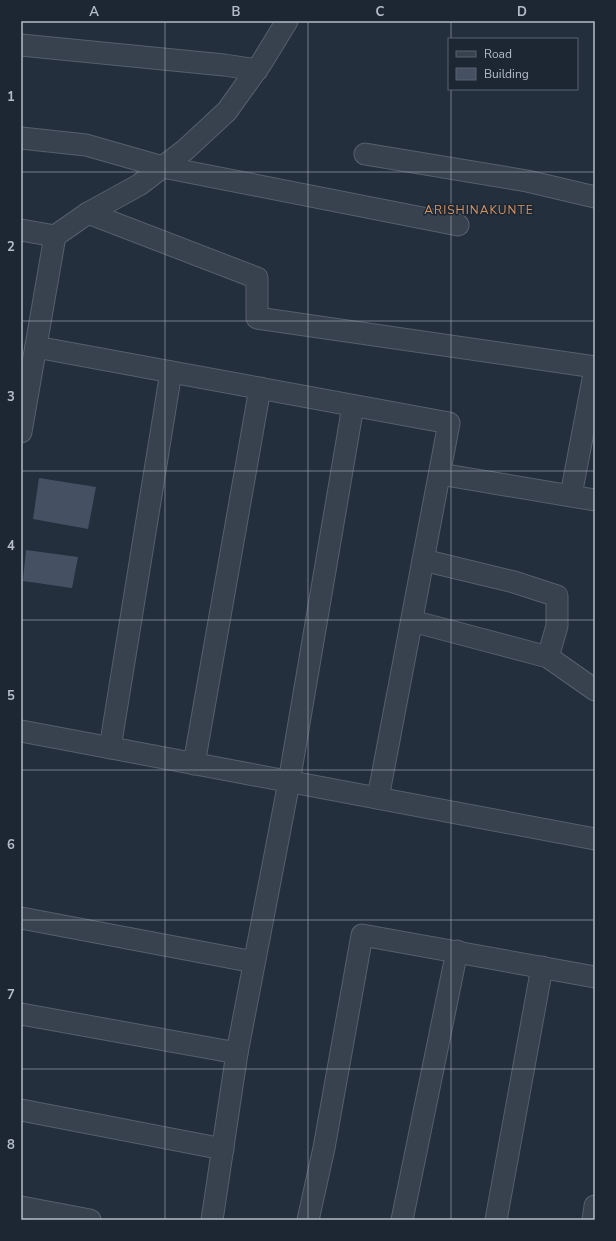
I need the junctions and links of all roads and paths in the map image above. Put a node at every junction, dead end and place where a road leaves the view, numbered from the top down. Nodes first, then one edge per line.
1 (287, 21) edge
2 (21, 45) edge
3 (256, 70) junction
4 (21, 138) edge
5 (365, 154) dead end
6 (163, 167) junction
7 (595, 197) edge
8 (88, 213) junction
9 (458, 225) dead end
10 (21, 230) edge
11 (55, 236) junction
12 (36, 347) junction
13 (595, 368) edge
14 (171, 372) junction
15 (260, 388) junction
16 (353, 406) junction
17 (21, 432) edge
18 (440, 474) junction
19 (571, 495) junction
20 (595, 500) edge
21 (423, 560) junction
22 (412, 621) junction
23 (548, 657) junction
24 (595, 690) edge
25 (21, 731) edge
26 (110, 748) junction
27 (194, 764) junction
28 (289, 782) junction
29 (378, 798) junction
30 (595, 839) edge
31 (21, 918) edge
32 (457, 951) junction
33 (254, 962) junction
34 (542, 967) junction
35 (595, 977) edge
36 (21, 1014) edge
37 (237, 1053) junction
38 (21, 1110) edge
39 (223, 1149) junction
40 (595, 1206) edge
41 (21, 1207) edge
42 (90, 1220) edge
43 (212, 1220) edge
44 (308, 1220) edge
45 (402, 1220) edge
46 (496, 1220) edge
47 (593, 1220) edge

1 - 3 street
2 - 3 street
3 - 6 street
4 - 6 street
5 - 7 street
6 - 8 street
6 - 9 street
8 - 11 street
8 - 13 street
10 - 11 street
11 - 12 street
12 - 14 street
12 - 17 street
13 - 19 street
14 - 15 street
14 - 26 street
15 - 16 street
15 - 27 street
16 - 18 street
16 - 28 street
18 - 19 street
18 - 21 street
19 - 20 street
21 - 22 street
21 - 23 street
22 - 23 street
22 - 29 street
23 - 24 street
25 - 26 street
26 - 27 street
27 - 28 street
28 - 29 street
28 - 33 street
29 - 30 street
31 - 33 street
32 - 34 street
32 - 44 street
32 - 45 street
33 - 37 street
34 - 35 street
34 - 46 street
36 - 37 street
37 - 39 street
38 - 39 street
39 - 43 street
40 - 47 street
41 - 42 street

